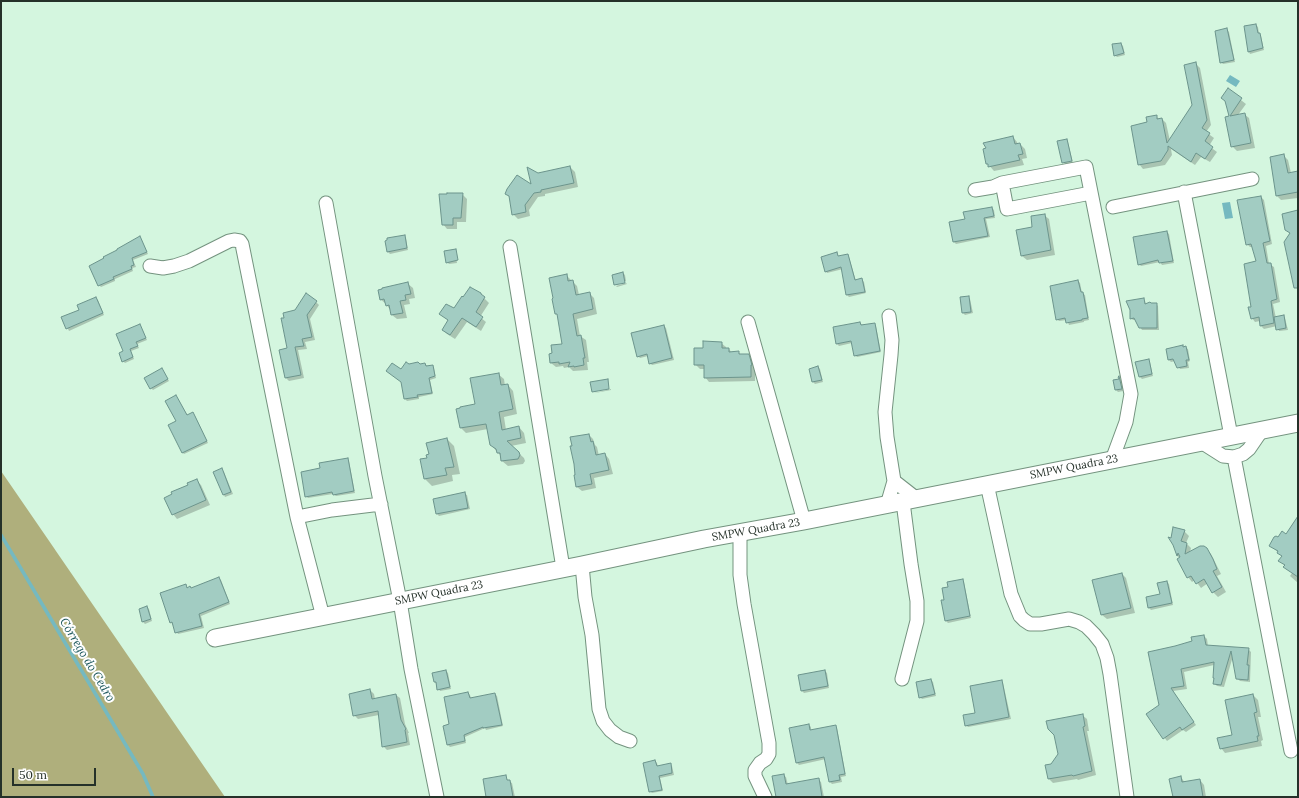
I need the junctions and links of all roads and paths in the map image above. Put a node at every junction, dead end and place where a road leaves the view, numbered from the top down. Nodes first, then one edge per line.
1 (1252, 179) dead end
2 (1002, 183) junction
3 (975, 190) dead end
4 (1091, 192) junction
5 (1184, 192) junction
6 (326, 203) dead end
7 (1113, 207) dead end
8 (510, 247) dead end
9 (150, 266) dead end
10 (890, 316) dead end
11 (748, 322) dead end
12 (1298, 423) edge
13 (1262, 430) junction
14 (1231, 436) junction
15 (1201, 442) junction
16 (1234, 457) junction
17 (1112, 460) junction
18 (894, 481) junction
19 (987, 484) junction
20 (903, 502) junction
21 (381, 504) junction
22 (297, 517) junction
23 (804, 521) junction
24 (740, 533) junction
25 (582, 564) junction
26 (563, 568) junction
27 (400, 601) junction
28 (323, 617) junction
29 (215, 638) dead end
30 (902, 678) dead end
31 (630, 740) dead end
32 (1291, 751) dead end
33 (437, 797) edge
34 (765, 797) edge
35 (1127, 797) edge

1 - 5 street
2 - 3 street
2 - 4 street
2 - 4 street
4 - 17 street
5 - 7 street
5 - 14 street
6 - 21 street
8 - 26 street
9 - 22 street
10 - 18 street
11 - 23 street
12 - 13 street, SMPW Quadra 23
13 - 14 street, SMPW Quadra 23
13 - 16 street
14 - 15 street, SMPW Quadra 23
15 - 16 street
15 - 17 street, SMPW Quadra 23
16 - 32 street
17 - 19 street, SMPW Quadra 23
18 - 20 street
18 - 20 street
19 - 20 street, SMPW Quadra 23
19 - 35 street
20 - 23 street, SMPW Quadra 23
20 - 30 street
21 - 22 street
21 - 27 street
22 - 28 street
23 - 24 street, SMPW Quadra 23
24 - 25 street, SMPW Quadra 23
24 - 34 street
25 - 26 street, SMPW Quadra 23
25 - 31 street
26 - 27 street, SMPW Quadra 23
27 - 28 street, SMPW Quadra 23
27 - 33 street
28 - 29 street, SMPW Quadra 23

